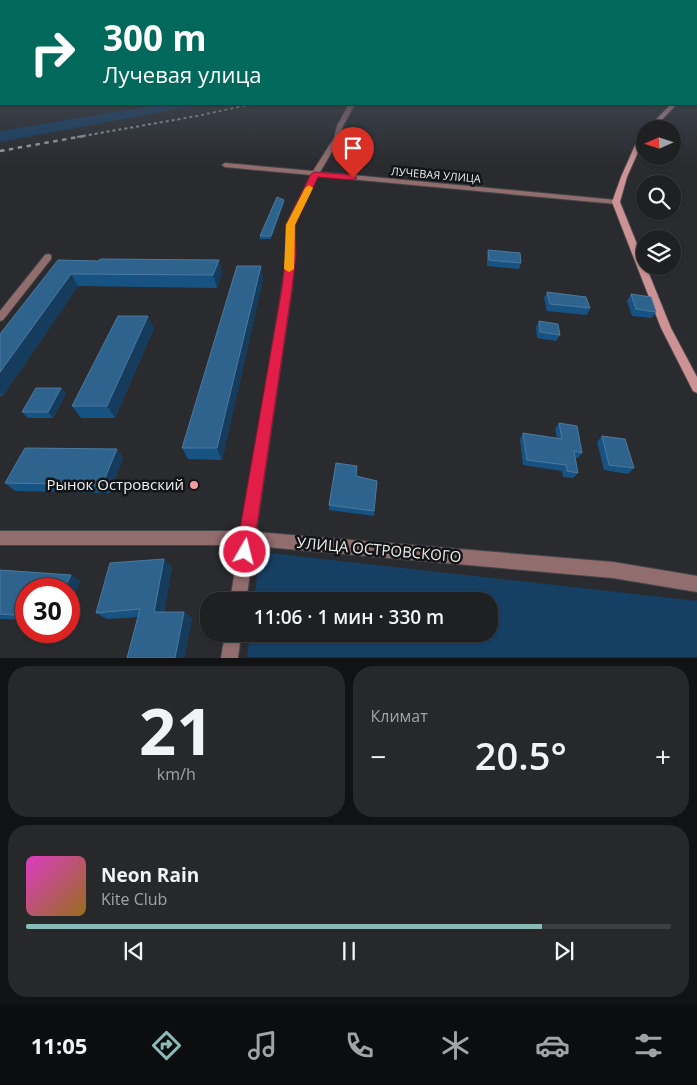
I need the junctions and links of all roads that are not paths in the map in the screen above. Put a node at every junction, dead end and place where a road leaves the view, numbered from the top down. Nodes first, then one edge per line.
1 (351, 105) edge
2 (673, 105) edge
3 (659, 120) edge
4 (636, 150) edge
5 (225, 165) dead end
6 (315, 174) junction
7 (616, 202) junction
8 (48, 257) dead end
9 (0, 318) edge
10 (697, 388) edge
11 (0, 538) edge
12 (246, 538) junction
13 (697, 584) edge
14 (239, 592) edge
15 (232, 642) edge
16 (229, 658) edge

1 - 6 street
2 - 3 main road
4 - 7 main road
5 - 6 street, ЛУЧЕВАЯ УЛИЦА
6 - 7 street, ЛУЧЕВАЯ УЛИЦА
6 - 12 street
7 - 10 main road
8 - 9 street
11 - 12 street, УЛИЦА ОСТРОВСКОГО
12 - 13 street, УЛИЦА ОСТРОВСКОГО
12 - 14 street
15 - 16 street

